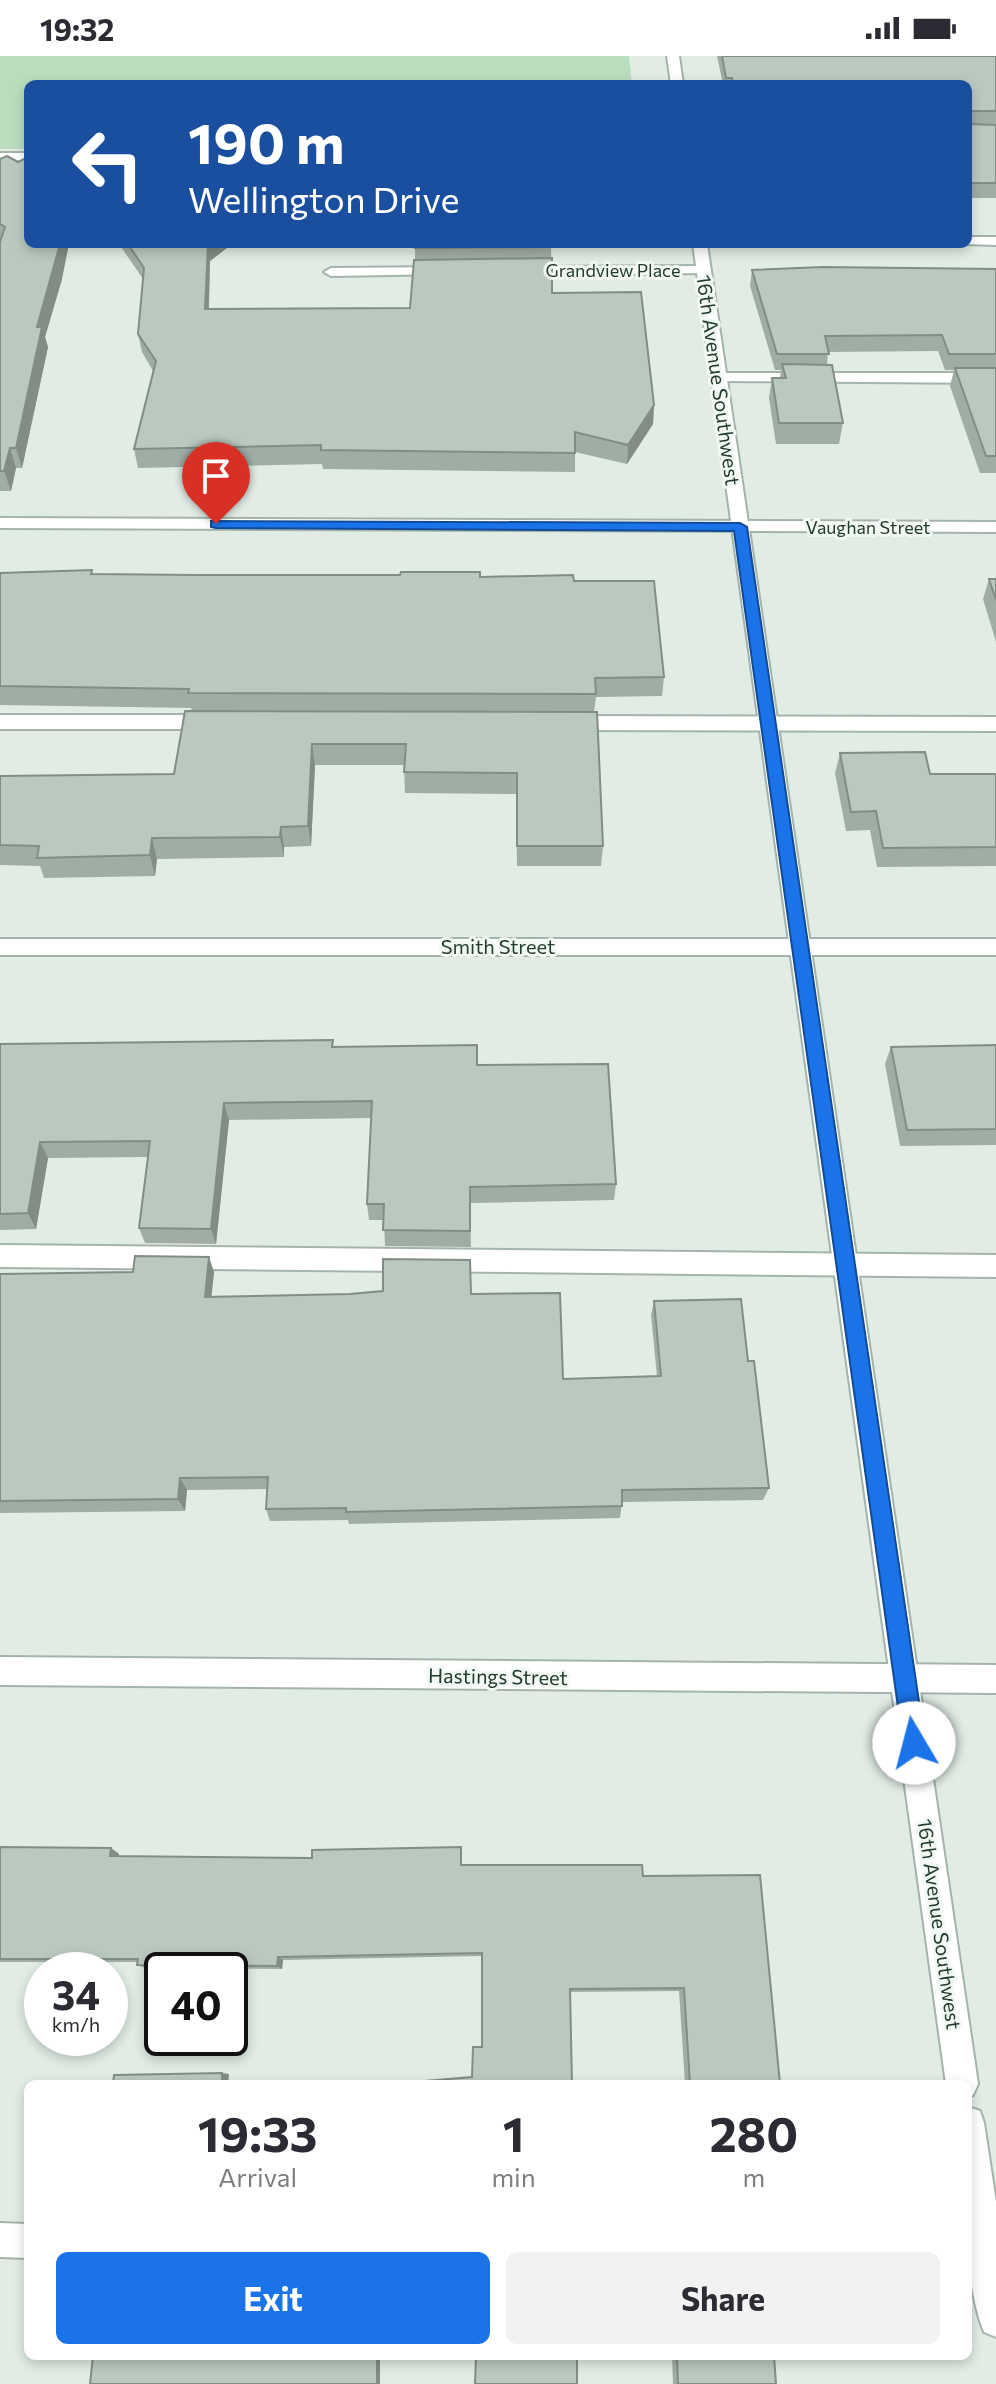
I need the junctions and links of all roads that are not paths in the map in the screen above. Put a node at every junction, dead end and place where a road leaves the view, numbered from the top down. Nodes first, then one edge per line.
1 (673, 56) edge
2 (676, 80) edge
3 (0, 157) edge
4 (24, 157) edge
5 (972, 241) edge
6 (996, 241) edge
7 (701, 248) edge
8 (704, 270) junction
9 (455, 271) edge
10 (502, 271) edge
11 (331, 272) dead end
12 (719, 378) junction
13 (996, 378) edge
14 (0, 523) edge
15 (740, 527) junction
16 (996, 527) edge
17 (0, 722) edge
18 (240, 722) edge
19 (547, 723) edge
20 (996, 724) edge
21 (768, 725) junction
22 (800, 945) junction
23 (0, 947) edge
24 (996, 947) edge
25 (0, 1256) edge
26 (846, 1266) junction
27 (996, 1266) edge
28 (0, 1671) edge
29 (996, 1679) edge
30 (905, 1681) junction
31 (961, 2080) edge
32 (972, 2158) edge
33 (0, 2240) edge
34 (24, 2241) edge
35 (983, 2253) edge
36 (996, 2320) edge

1 - 2 street
3 - 4 street
5 - 6 street
7 - 8 street, 16th Avenue Southwest
8 - 10 street, Grandview Place
8 - 12 street, 16th Avenue Southwest
9 - 11 street
12 - 13 street
12 - 15 street, 16th Avenue Southwest
14 - 15 street, Vaughan Street
15 - 16 street, Vaughan Street
15 - 21 street, 16th Avenue Southwest
17 - 18 street
19 - 21 street
20 - 21 street
21 - 22 street, 16th Avenue Southwest
22 - 23 street, Smith Street
22 - 24 street, Smith Street
22 - 26 street, 16th Avenue Southwest
25 - 26 street
26 - 27 street
26 - 30 street, 16th Avenue Southwest
28 - 30 street, Hastings Street
29 - 30 street, Hastings Street
30 - 31 street, 16th Avenue Southwest
32 - 35 street
33 - 34 street
35 - 36 street

